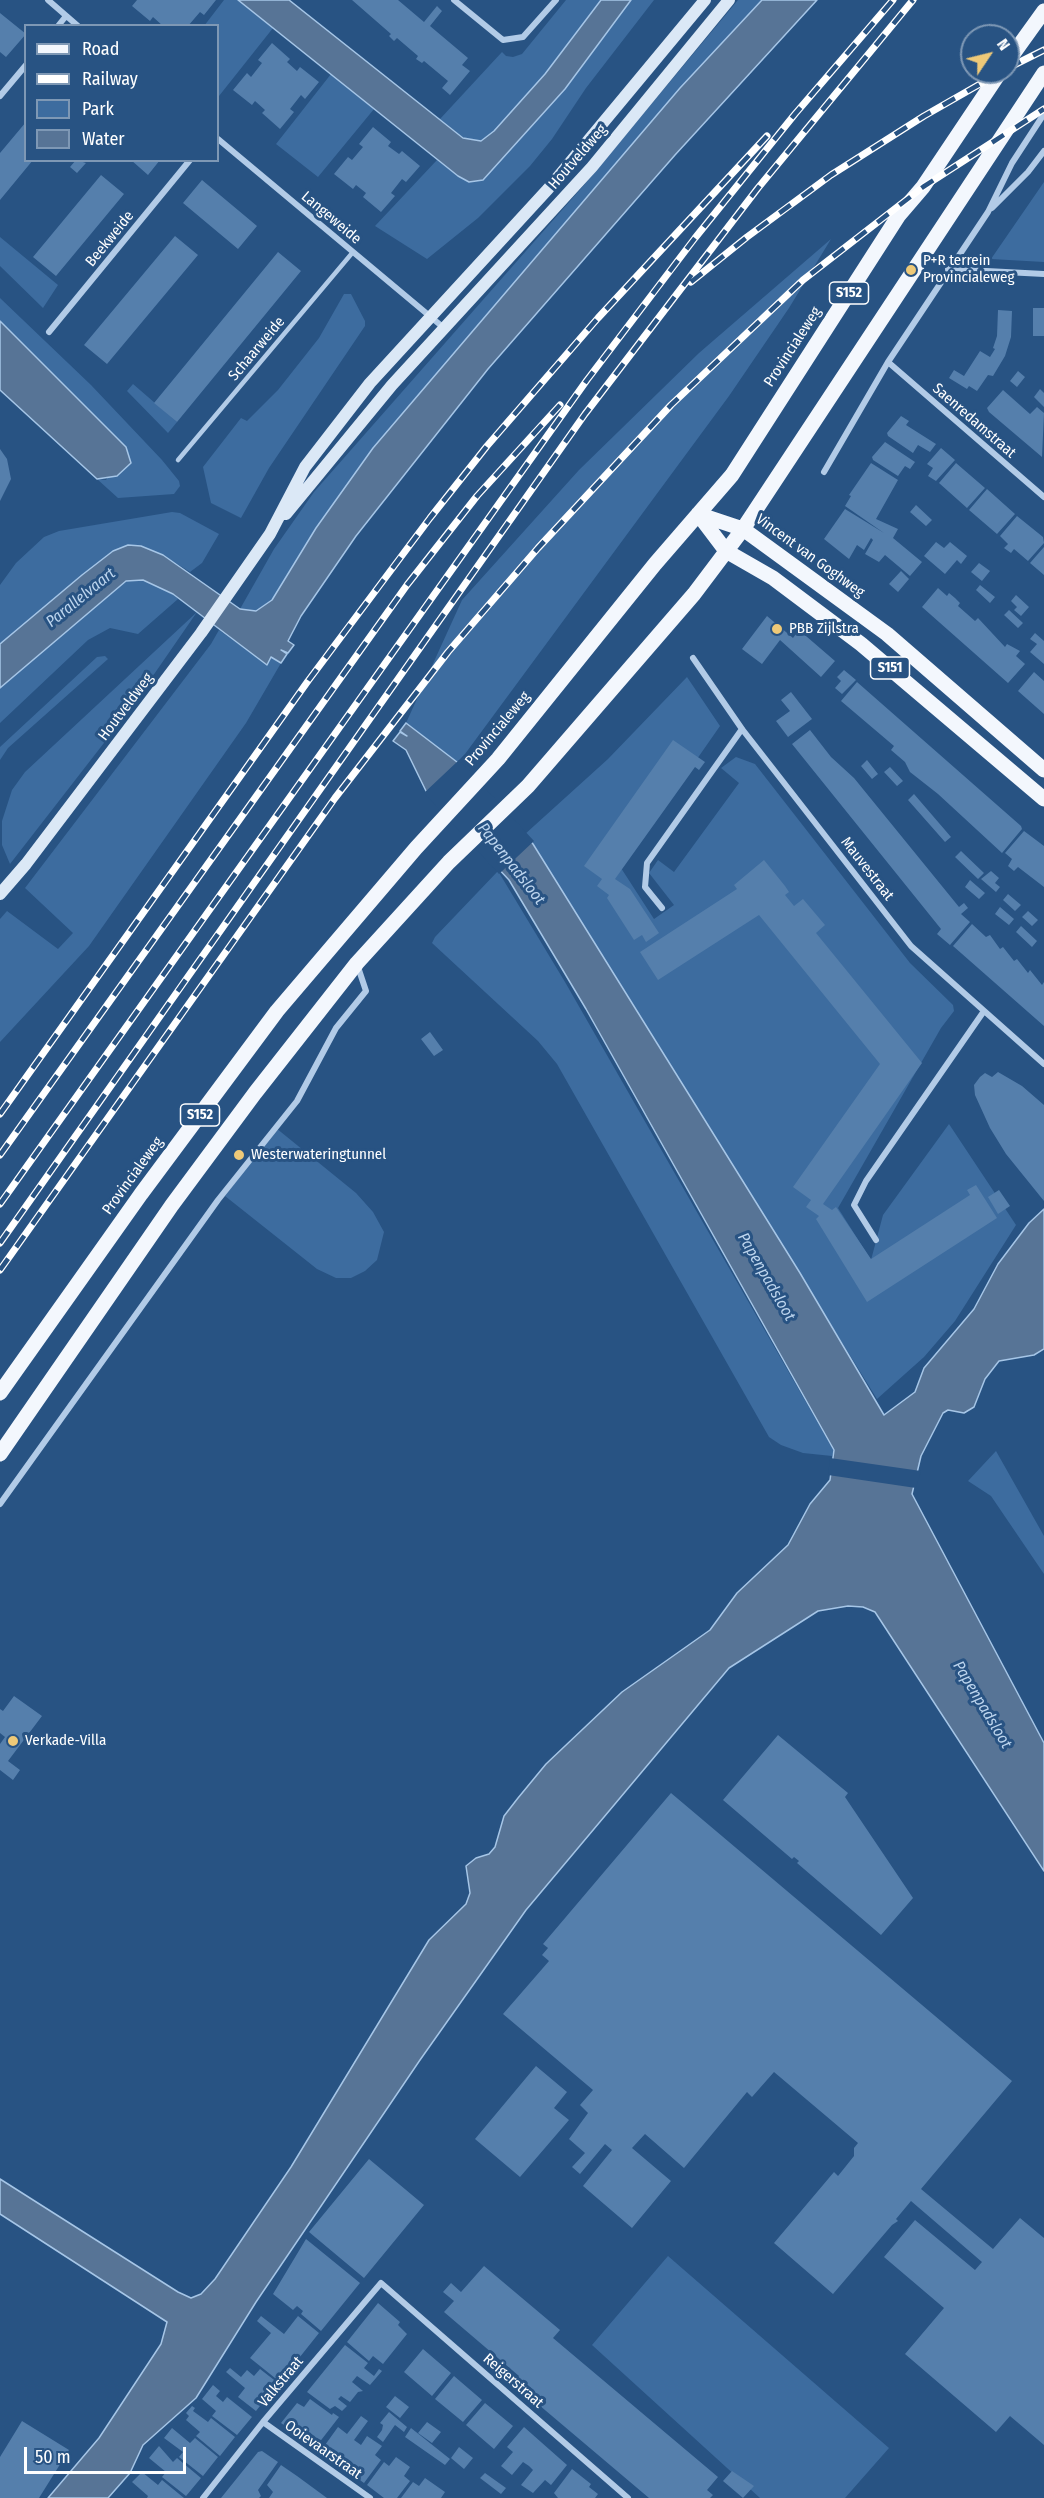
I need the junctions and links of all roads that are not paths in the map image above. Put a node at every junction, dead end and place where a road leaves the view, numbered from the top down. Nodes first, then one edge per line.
1 (48, 0) edge
2 (454, 0) edge
3 (556, 0) edge
4 (705, 0) edge
5 (729, 0) edge
6 (1044, 11) edge
7 (66, 16) junction
8 (60, 24) edge
9 (76, 24) edge
10 (1020, 44) edge
11 (24, 67) edge
12 (1044, 73) edge
13 (992, 84) edge
14 (0, 96) edge
15 (1044, 114) edge
16 (219, 140) edge
17 (1044, 151) edge
18 (188, 162) edge
19 (988, 212) junction
20 (353, 252) junction
21 (948, 269) junction
22 (1044, 274) edge
23 (429, 316) junction
24 (444, 328) junction
25 (49, 332) dead end
26 (888, 362) junction
27 (178, 460) dead end
28 (824, 472) dead end
29 (1044, 497) edge
30 (698, 514) junction
31 (743, 529) junction
32 (270, 534) junction
33 (726, 551) junction
34 (693, 658) dead end
35 (742, 729) junction
36 (1044, 770) edge
37 (1044, 799) edge
38 (0, 894) edge
39 (662, 908) dead end
40 (357, 963) junction
41 (984, 1011) junction
42 (1044, 1064) edge
43 (876, 1240) dead end
44 (0, 1393) edge
45 (0, 1454) edge
46 (0, 1504) edge
47 (381, 2283) joint
48 (263, 2422) junction
49 (203, 2498) edge
50 (370, 2498) edge
51 (628, 2498) edge

1 - 7 street
2 - 3 street
4 - 23 street, Houtveldweg
5 - 24 street, Houtveldweg
6 - 10 main road
7 - 8 street
7 - 9 street
11 - 14 street
12 - 31 main road, S152
13 - 30 main road, Provincialeweg / S152
15 - 19 street
16 - 20 street, Langeweide
17 - 19 street
18 - 25 street, Beekweide
19 - 21 street
20 - 23 street, Langeweide
20 - 27 lane, Schaarweide
21 - 22 street
21 - 26 street
23 - 24 street
23 - 32 street, Houtveldweg
24 - 32 street, Houtveldweg
26 - 28 street
26 - 29 street, Saenredamstraat
30 - 31 main road, Vincent van Goghweg / S151
30 - 33 main road, S151
30 - 44 main road, Provincialeweg / S152
31 - 33 main road, S152
31 - 36 main road, Vincent van Goghweg / S151
32 - 38 street, Houtveldweg
33 - 37 main road, S151
33 - 40 main road, S152
34 - 35 street, Mauvestraat
35 - 39 street
35 - 41 street, Mauvestraat
40 - 45 main road, S152
40 - 46 street
41 - 42 street, Mauvestraat
41 - 43 street
47 - 48 street, Valkstraat
47 - 51 street, Reigerstraat
48 - 49 street, Valkstraat
48 - 50 street, Ooievaarstraat

